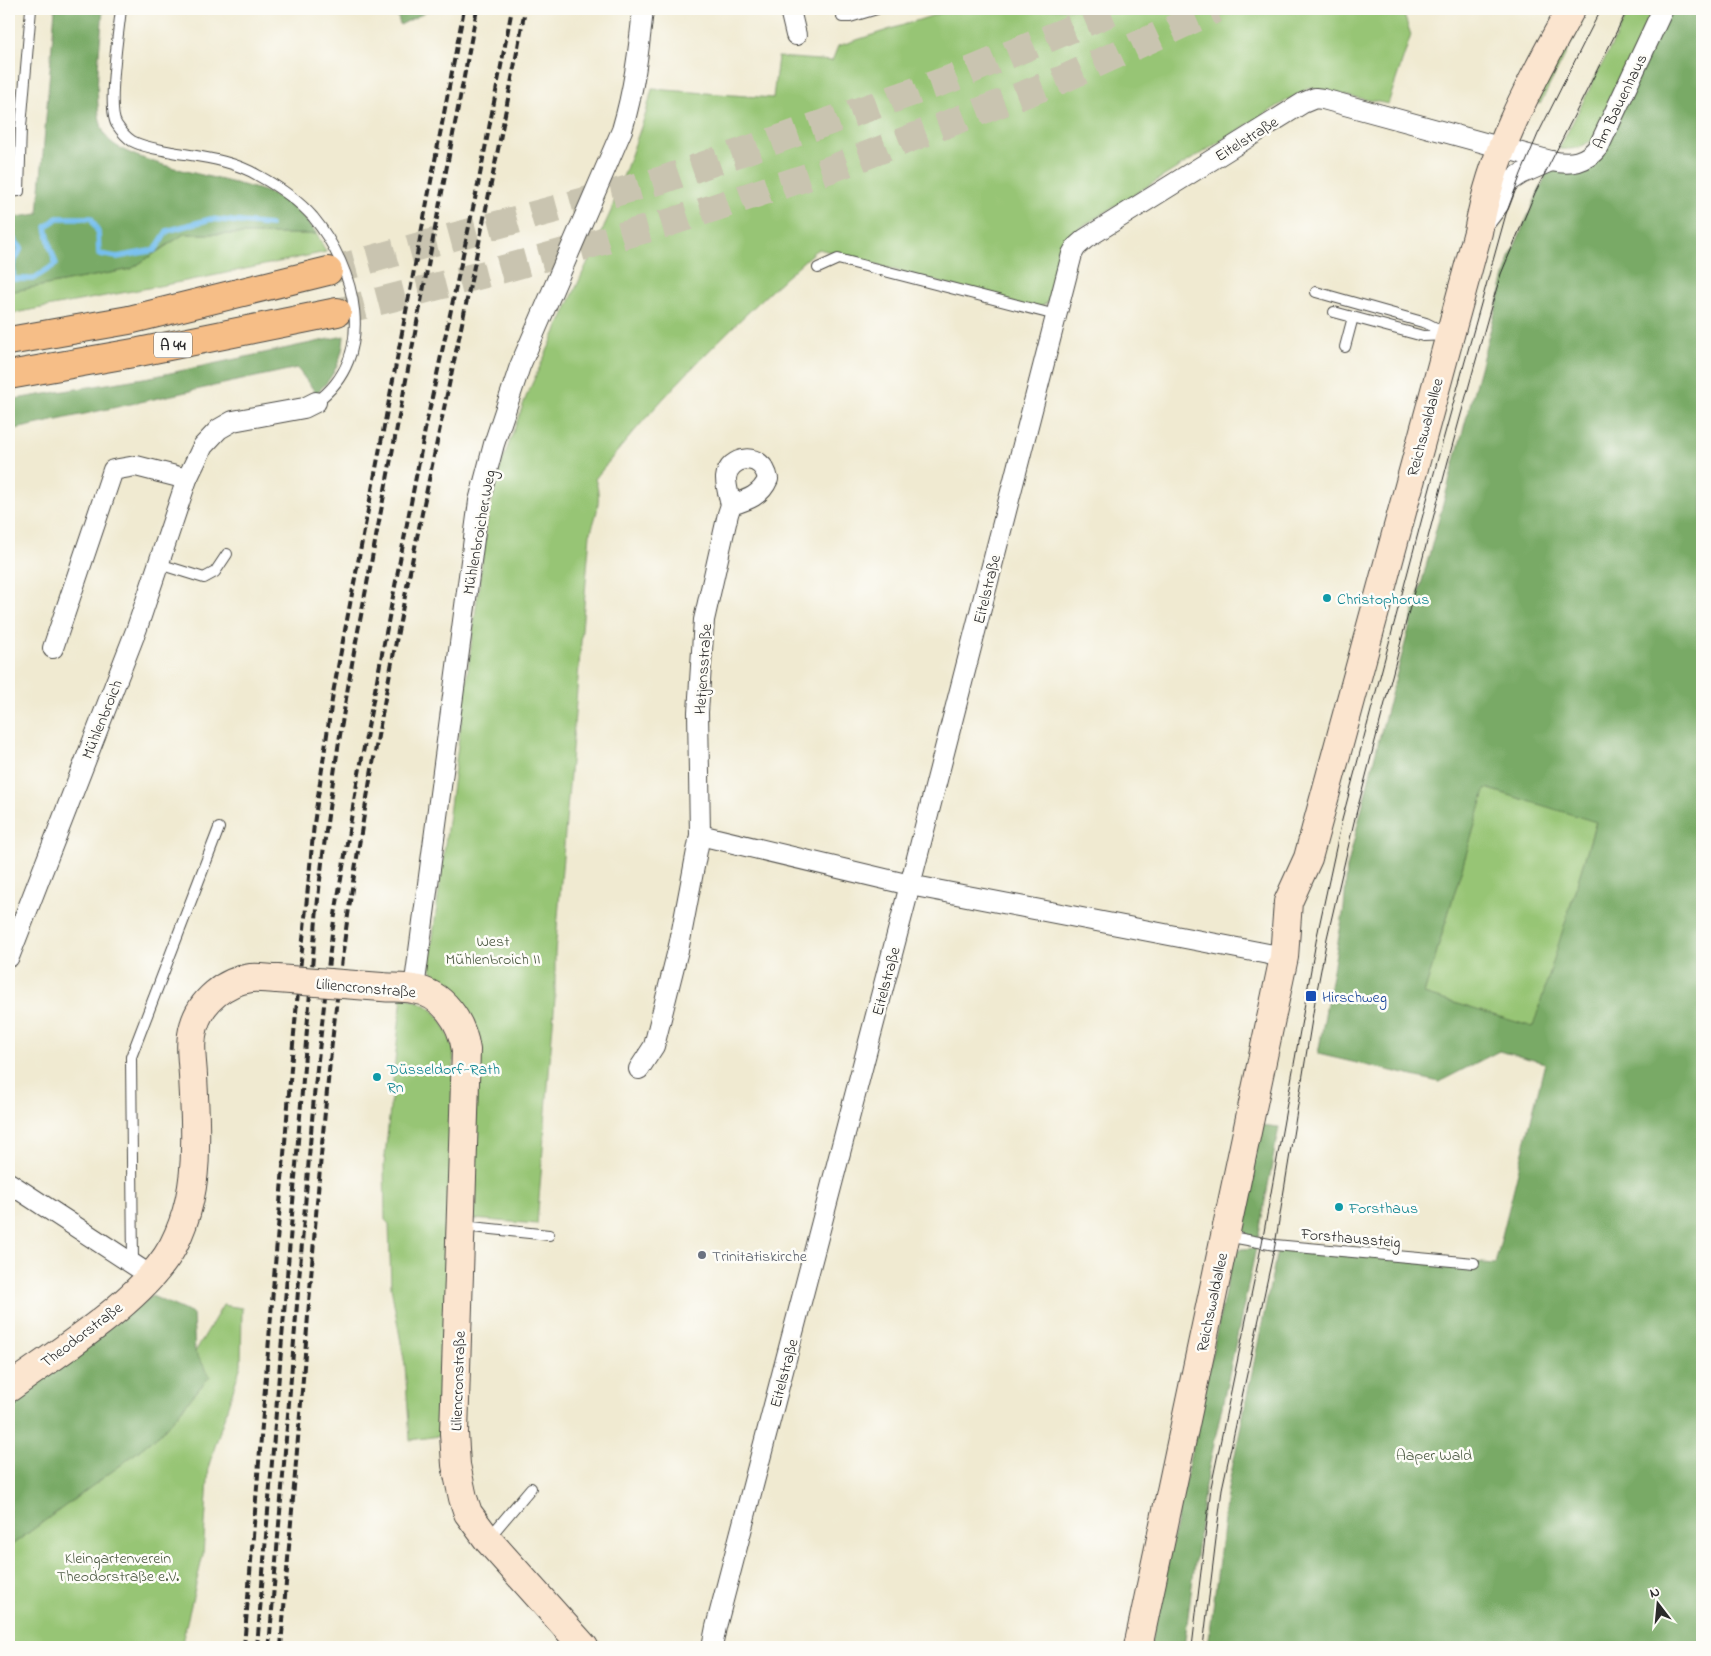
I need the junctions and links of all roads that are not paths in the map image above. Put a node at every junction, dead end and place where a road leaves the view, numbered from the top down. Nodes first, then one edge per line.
1 (31, 9) edge
2 (121, 9) edge
3 (643, 9) edge
4 (791, 9) edge
5 (877, 9) edge
6 (1570, 9) edge
7 (1663, 9) edge
8 (842, 17) dead end
9 (796, 35) dead end
10 (1501, 147) junction
11 (1551, 161) junction
12 (9, 192) edge
13 (1478, 232) junction
14 (818, 268) dead end
15 (328, 270) tunnel mouth
16 (1316, 292) dead end
17 (337, 312) tunnel mouth
18 (1334, 312) dead end
19 (1056, 315) junction
20 (1353, 317) junction
21 (1449, 335) junction
22 (9, 341) edge
23 (1345, 347) dead end
24 (9, 375) edge
25 (316, 402) joint
26 (188, 479) junction
27 (731, 505) dead end
28 (226, 554) dead end
29 (159, 564) junction
30 (53, 648) dead end
31 (219, 828) dead end
32 (700, 835) junction
33 (910, 885) junction
34 (9, 957) edge
35 (1284, 957) junction
36 (414, 989) junction
37 (638, 1069) dead end
38 (9, 1183) edge
39 (462, 1226) junction
40 (550, 1235) dead end
41 (1225, 1236) junction
42 (1474, 1263) dead end
43 (142, 1271) junction
44 (9, 1388) edge
45 (531, 1488) dead end
46 (488, 1540) junction
47 (584, 1647) edge
48 (712, 1647) edge
49 (1138, 1647) edge

1 - 12 lane
2 - 25 lane
3 - 36 street, Mühlenbroicher Weg
4 - 9 street
5 - 8 lane
6 - 10 main road, Reichswaldallee
7 - 11 street, Am Bauenhaus
10 - 11 street, Am Bauenhaus
10 - 13 main road, Reichswaldallee
10 - 19 street, Eitelstraße
11 - 13 street, Am Bauenhaus
13 - 21 main road, Reichswaldallee
14 - 19 lane
15 - 22 highway, A 44
16 - 21 lane
17 - 24 highway, A 44
18 - 20 lane
19 - 33 street, Eitelstraße
20 - 21 lane
20 - 23 lane
21 - 35 main road, Reichswaldallee
25 - 26 street, Mühlenbroich
26 - 29 street, Mühlenbroich
26 - 30 street
27 - 32 street, Hetjensstraße
28 - 29 lane
29 - 34 street, Mühlenbroich
31 - 43 lane
32 - 33 street
32 - 37 street, Hetjensstraße
33 - 35 street
33 - 48 street, Eitelstraße
35 - 41 main road, Reichswaldallee
36 - 39 main road, Liliencronstraße
36 - 43 main road, Liliencronstraße, bridge
38 - 43 street
39 - 40 lane
39 - 46 main road, Liliencronstraße
41 - 42 lane, Forsthaussteig
41 - 49 main road, Reichswaldallee
43 - 44 main road, Theodorstraße
45 - 46 lane
46 - 47 main road, Liliencronstraße

